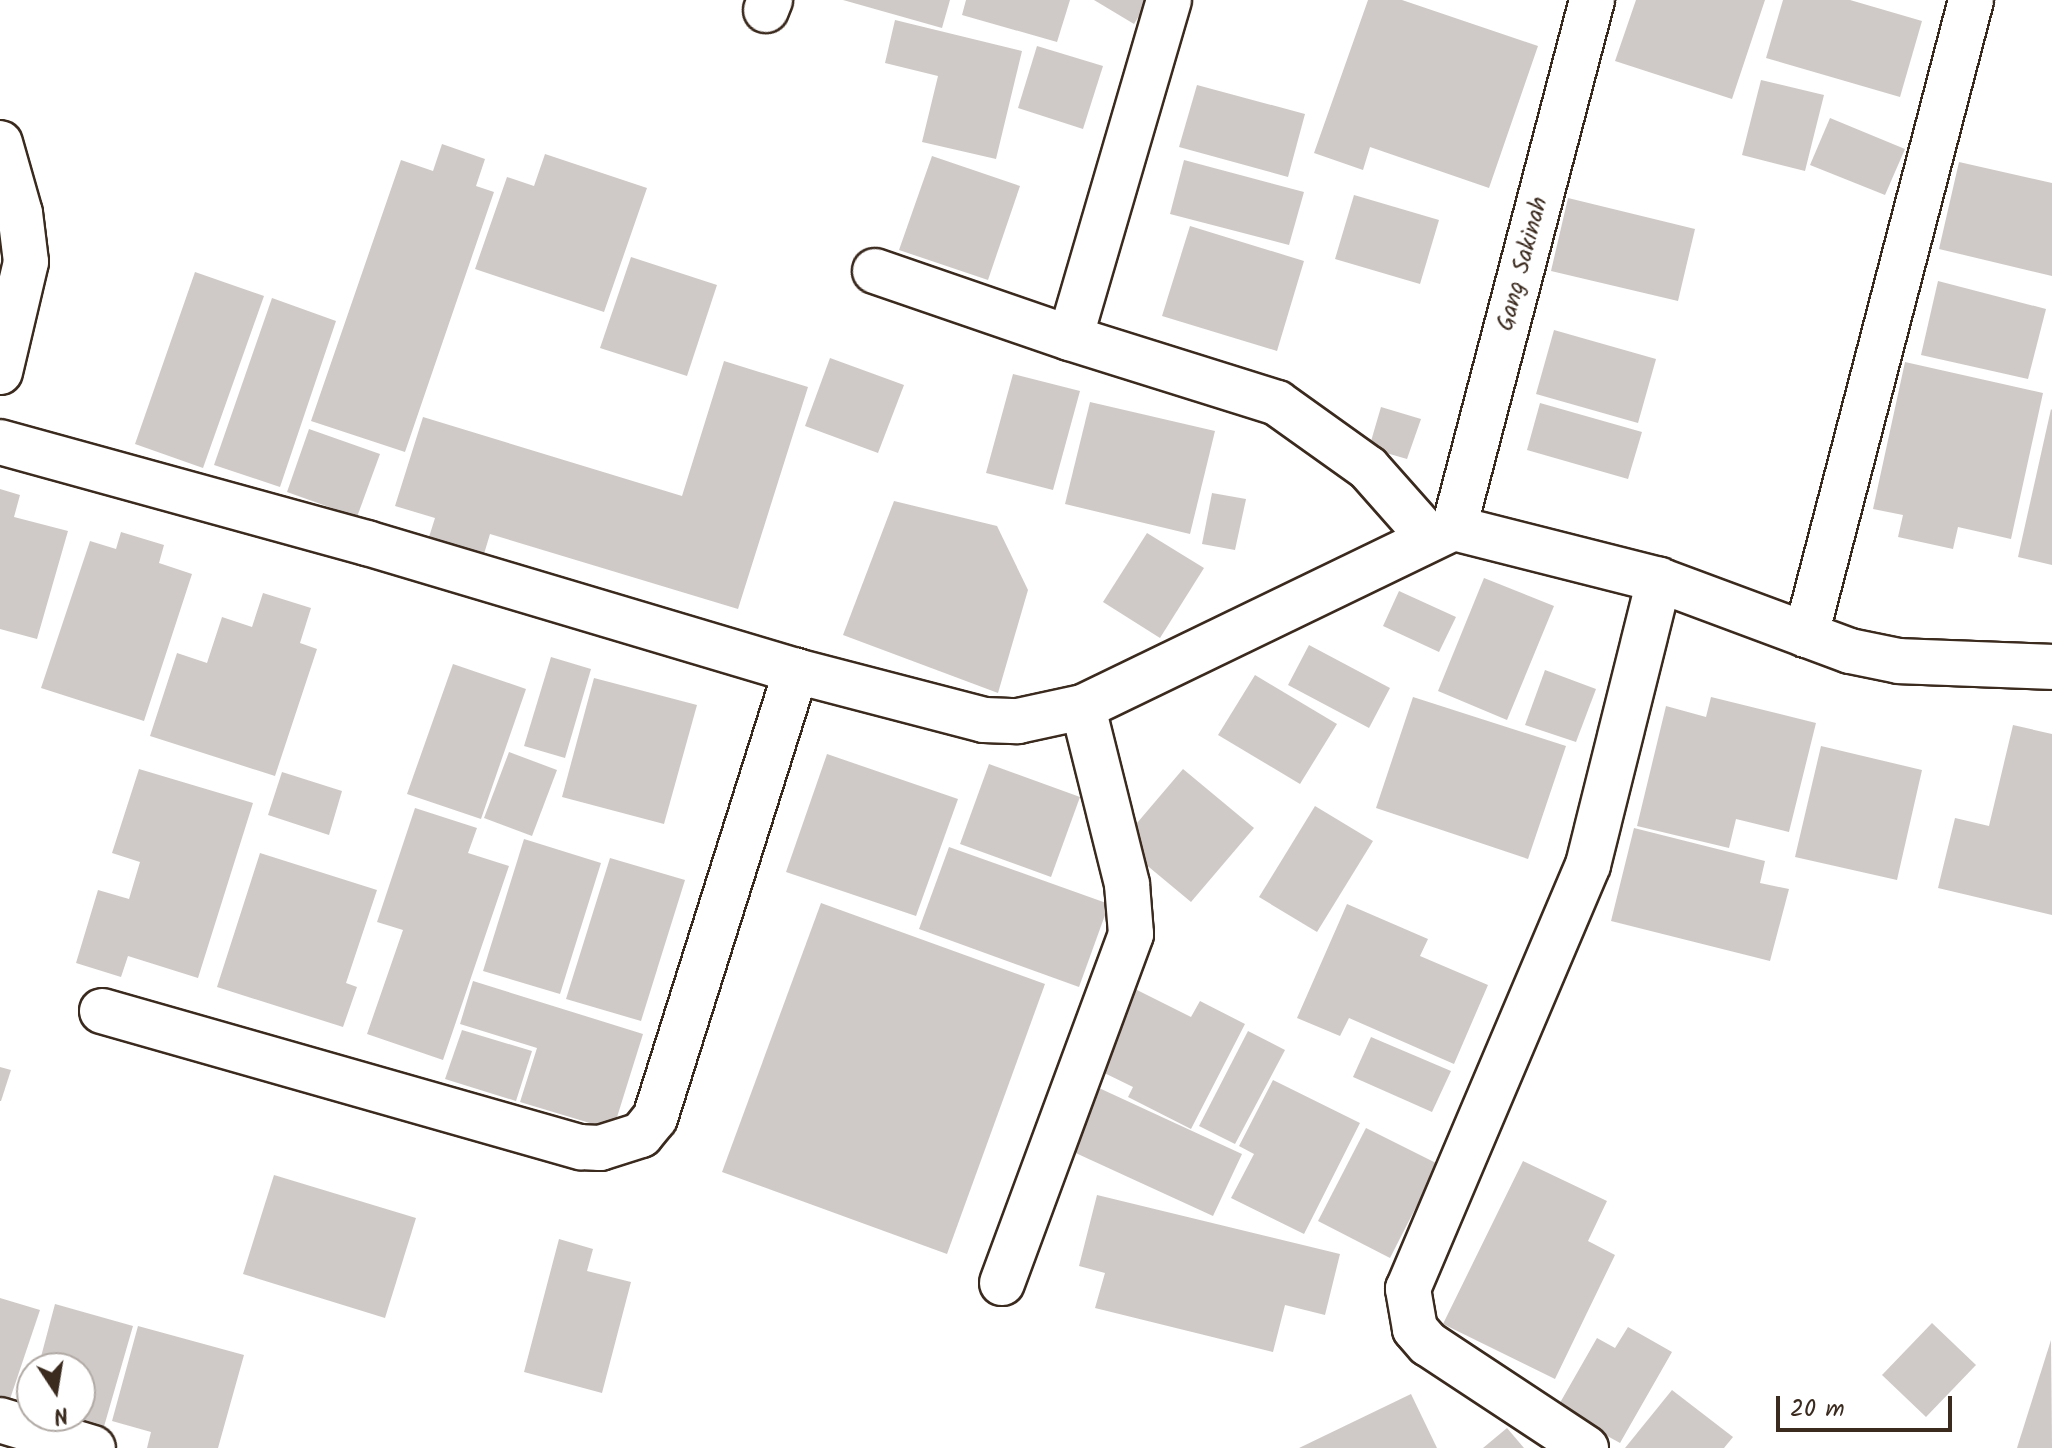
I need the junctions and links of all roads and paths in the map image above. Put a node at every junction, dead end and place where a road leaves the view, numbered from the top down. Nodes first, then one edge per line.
1 (1169, 0) edge
2 (1592, 0) edge
3 (1971, 0) edge
4 (0, 143) edge
5 (875, 271) dead end
6 (1070, 338) junction
7 (0, 372) edge
8 (0, 442) edge
9 (1441, 532) junction
10 (1659, 580) junction
11 (1806, 635) junction
12 (2052, 667) edge
13 (796, 671) junction
14 (1083, 707) junction
15 (102, 1011) dead end
16 (1002, 1283) dead end
17 (0, 1420) edge
18 (93, 1448) edge
19 (1586, 1448) edge

1 - 6 street
2 - 9 street, Gang Sakinah
3 - 11 street
4 - 7 street
5 - 6 street
6 - 9 street
8 - 13 street
9 - 10 street
9 - 14 street
10 - 11 street
10 - 19 street
11 - 12 street
13 - 14 street
13 - 15 street
14 - 16 street
17 - 18 street

